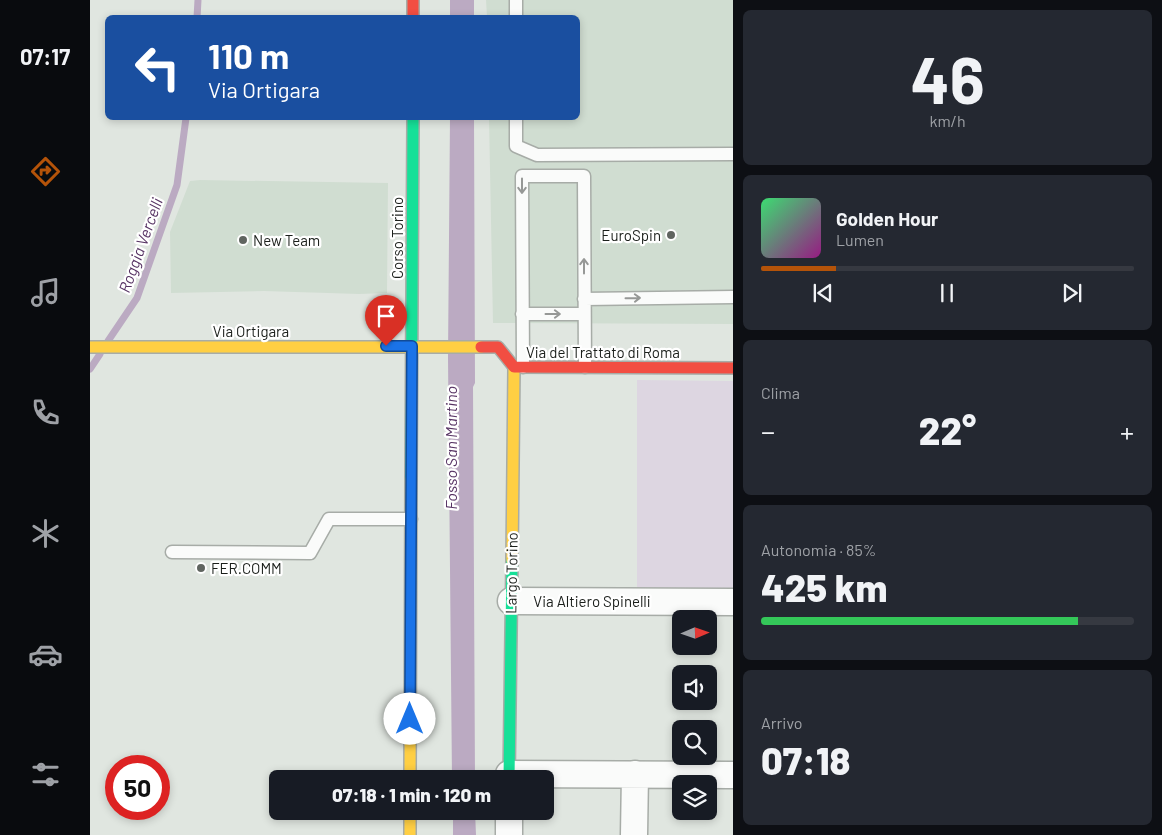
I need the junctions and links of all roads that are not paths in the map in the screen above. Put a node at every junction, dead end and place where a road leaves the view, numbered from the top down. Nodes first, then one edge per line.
1 (413, 0) edge
2 (516, 0) edge
3 (413, 15) edge
4 (516, 15) edge
5 (413, 120) edge
6 (516, 120) edge
7 (733, 154) edge
8 (733, 297) edge
9 (584, 299) junction
10 (522, 314) junction
11 (584, 314) junction
12 (412, 346) junction
13 (436, 346) joint
14 (90, 347) edge
15 (518, 367) junction
16 (585, 367) junction
17 (733, 368) edge
18 (411, 519) junction
19 (172, 552) dead end
20 (511, 601) junction
21 (733, 602) edge
22 (410, 770) edge
23 (509, 770) edge
24 (635, 774) junction
25 (554, 775) edge
26 (733, 775) edge
27 (410, 820) edge
28 (509, 820) edge
29 (410, 835) edge
30 (508, 835) edge
31 (634, 835) edge

1 - 3 street
2 - 4 lane
5 - 12 street, Corso Torino
6 - 7 lane
9 -> 8 lane
9 -> 10 lane
9 - 11 lane
10 -> 11 lane
10 - 15 lane
11 - 16 lane
12 - 13 street, Via Ortigara
12 - 14 street, Via Ortigara
12 - 18 street, Corso Torino
13 - 15 street, Via del Trattato di Roma
15 - 16 street, Via del Trattato di Roma
15 - 20 street, Largo Torino
16 - 17 street, Via del Trattato di Roma
18 - 19 lane
18 - 22 street, Corso Torino
20 - 21 street, Via Altiero Spinelli
20 - 23 street, Largo Torino
24 - 25 street
24 - 26 street
24 - 31 street
27 - 29 street
28 - 30 street

